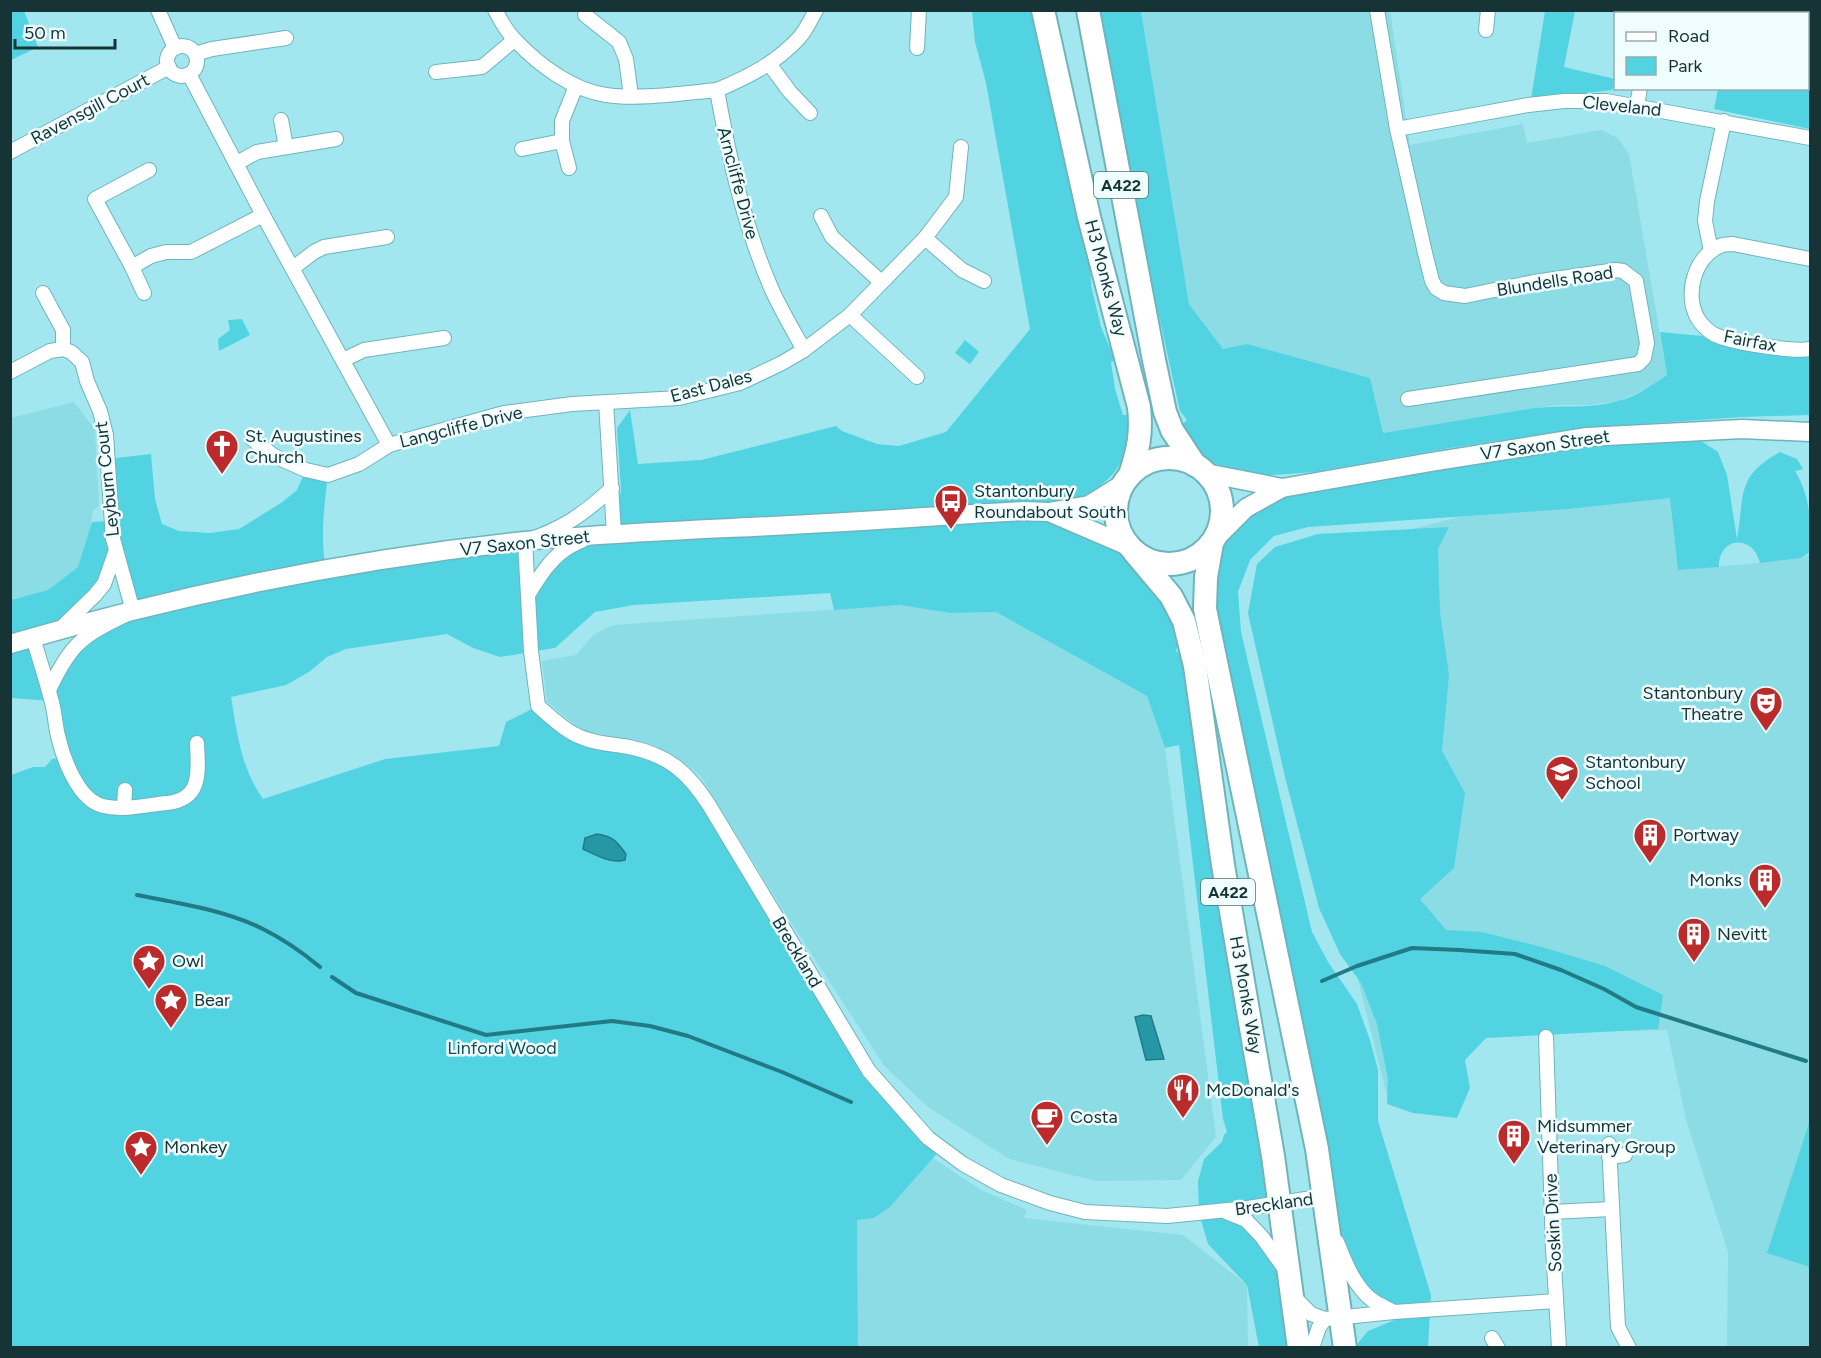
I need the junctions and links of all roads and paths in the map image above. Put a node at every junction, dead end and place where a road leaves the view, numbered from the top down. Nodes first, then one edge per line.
1 (159, 10) edge
2 (495, 10) edge
3 (816, 10) edge
4 (919, 10) edge
5 (1043, 10) edge
6 (1088, 10) edge
7 (1377, 10) edge
8 (1488, 10) edge
9 (585, 15) dead end
10 (1486, 30) dead end
11 (286, 38) dead end
12 (514, 40) junction
13 (175, 48) junction
14 (917, 48) dead end
15 (195, 54) junction
16 (770, 65) junction
17 (169, 67) junction
18 (436, 72) dead end
19 (189, 74) junction
20 (576, 86) junction
21 (717, 90) junction
22 (1640, 90) edge
23 (631, 96) junction
24 (1637, 106) junction
25 (810, 113) dead end
26 (281, 120) dead end
27 (1724, 121) junction
28 (1397, 129) junction
29 (1810, 138) edge
30 (336, 139) dead end
31 (562, 141) junction
32 (286, 147) junction
33 (961, 147) dead end
34 (522, 149) dead end
35 (10, 152) edge
36 (237, 163) junction
37 (569, 168) dead end
38 (149, 170) dead end
39 (263, 215) junction
40 (821, 216) dead end
41 (387, 237) dead end
42 (925, 238) junction
43 (1711, 251) junction
44 (1810, 259) edge
45 (132, 267) junction
46 (293, 268) junction
47 (984, 281) dead end
48 (880, 282) junction
49 (43, 293) dead end
50 (144, 293) dead end
51 (850, 315) junction
52 (444, 338) dead end
53 (63, 349) junction
54 (1810, 349) edge
55 (804, 350) junction
56 (343, 360) junction
57 (10, 372) edge
58 (917, 377) dead end
59 (1408, 399) dead end
60 (606, 402) junction
61 (1810, 432) edge
62 (252, 439) dead end
63 (389, 445) junction
64 (1200, 469) junction
65 (1126, 480) junction
66 (612, 488) junction
67 (1282, 488) junction
68 (1043, 512) junction
69 (614, 534) junction
70 (590, 536) junction
71 (525, 541) junction
72 (1213, 541) junction
73 (1131, 549) junction
74 (116, 550) junction
75 (528, 595) junction
76 (133, 611) junction
77 (59, 630) junction
78 (33, 638) junction
79 (10, 644) edge
80 (1206, 663) junction
81 (48, 690) junction
82 (197, 743) dead end
83 (125, 790) dead end
84 (190, 792) junction
85 (204, 798) dead end
86 (124, 808) junction
87 (1546, 1038) dead end
88 (1625, 1155) dead end
89 (1324, 1196) junction
90 (1280, 1203) junction
91 (1611, 1209) junction
92 (1223, 1211) junction
93 (1552, 1212) junction
94 (1328, 1221) junction
95 (1292, 1287) junction
96 (1556, 1301) junction
97 (1394, 1312) junction
98 (1333, 1319) junction
99 (1299, 1347) edge
100 (1312, 1347) edge
101 (1344, 1347) edge
102 (1559, 1347) edge
103 (1629, 1347) edge

1 - 13 street
2 - 12 street
3 - 16 street
4 - 14 street
5 - 65 main road, H3 Monks Way / A422
6 - 64 main road, H3 Monks Way / A422
7 - 28 street, Blundells Road
8 - 10 street
9 - 23 street
11 - 15 street
12 - 18 street
12 - 20 street
13 - 15 street
13 - 17 street
15 - 19 street
16 - 21 street
16 - 25 street
17 - 19 street
17 - 35 street, Ravensgill Court
19 - 36 street, Langcliffe Drive
20 - 23 street
20 - 31 street
21 - 23 street
21 - 55 street, Arncliffe Drive
22 - 24 street
24 - 27 street, Cleveland
24 - 28 street, Cleveland
26 - 32 street
27 - 29 street, Cleveland
27 - 43 street
28 - 59 street, Blundells Road
30 - 32 street
31 - 34 street
31 - 37 street
32 - 36 street
33 - 42 street, East Dales
36 - 39 street, Langcliffe Drive
38 - 45 street
39 - 45 street
39 - 46 street, Langcliffe Drive
40 - 48 street
41 - 46 street
42 - 47 street
42 - 48 street, East Dales
43 - 44 street
43 - 54 street, Fairfax
45 - 50 street
46 - 56 street, Langcliffe Drive
48 - 51 street, East Dales
49 - 53 street
51 - 55 street, East Dales
51 - 58 street
52 - 56 street
53 - 57 street
53 - 74 street, Leyburn Court
55 - 60 street, East Dales
56 - 63 street, Langcliffe Drive
60 - 63 street, Langcliffe Drive
60 - 66 street
61 - 67 street, V7 Saxon Street
62 - 63 street, Langcliffe Drive
64 - 65 main road
64 - 67 street, V7 Saxon Street
64 - 72 main road, A422
65 - 68 street, V7 Saxon Street
65 - 73 main road, A422
66 - 69 street
66 - 71 street
67 - 72 street, V7 Saxon Street
68 - 69 street, V7 Saxon Street
68 - 73 street, V7 Saxon Street
69 - 70 street, V7 Saxon Street
70 - 71 street, V7 Saxon Street
70 - 75 street
71 - 75 street, Breckland
71 - 76 street, V7 Saxon Street
72 - 73 main road
72 - 80 main road, H3 Monks Way / A422
73 - 80 main road, H3 Monks Way / A422
74 - 76 street, Leyburn Court
74 - 77 street, Leyburn Court
75 - 92 street, Breckland
76 - 77 street, V7 Saxon Street
76 - 81 street
77 - 78 street, V7 Saxon Street
78 - 79 street, V7 Saxon Street
78 - 81 street
80 - 89 main road, H3 Monks Way / A422
80 - 90 main road, H3 Monks Way / A422
81 - 86 street
82 - 84 street
83 - 86 street
84 - 85 street
84 - 86 street
87 - 93 street, Soskin Drive
88 - 91 street
89 - 90 street, Breckland
89 - 94 main road, H3 Monks Way / A422
90 - 92 street, Breckland
90 - 95 main road, H3 Monks Way / A422
91 - 93 street
91 - 103 street
92 - 95 street, Breckland
93 - 96 street, Soskin Drive
94 - 97 street
94 - 98 main road, H3 Monks Way / A422
95 - 98 street
95 - 99 main road, H3 Monks Way / A422
96 - 97 street
96 - 102 street, Soskin Drive
97 - 98 street
98 - 100 street
98 - 101 main road, H3 Monks Way / A422

